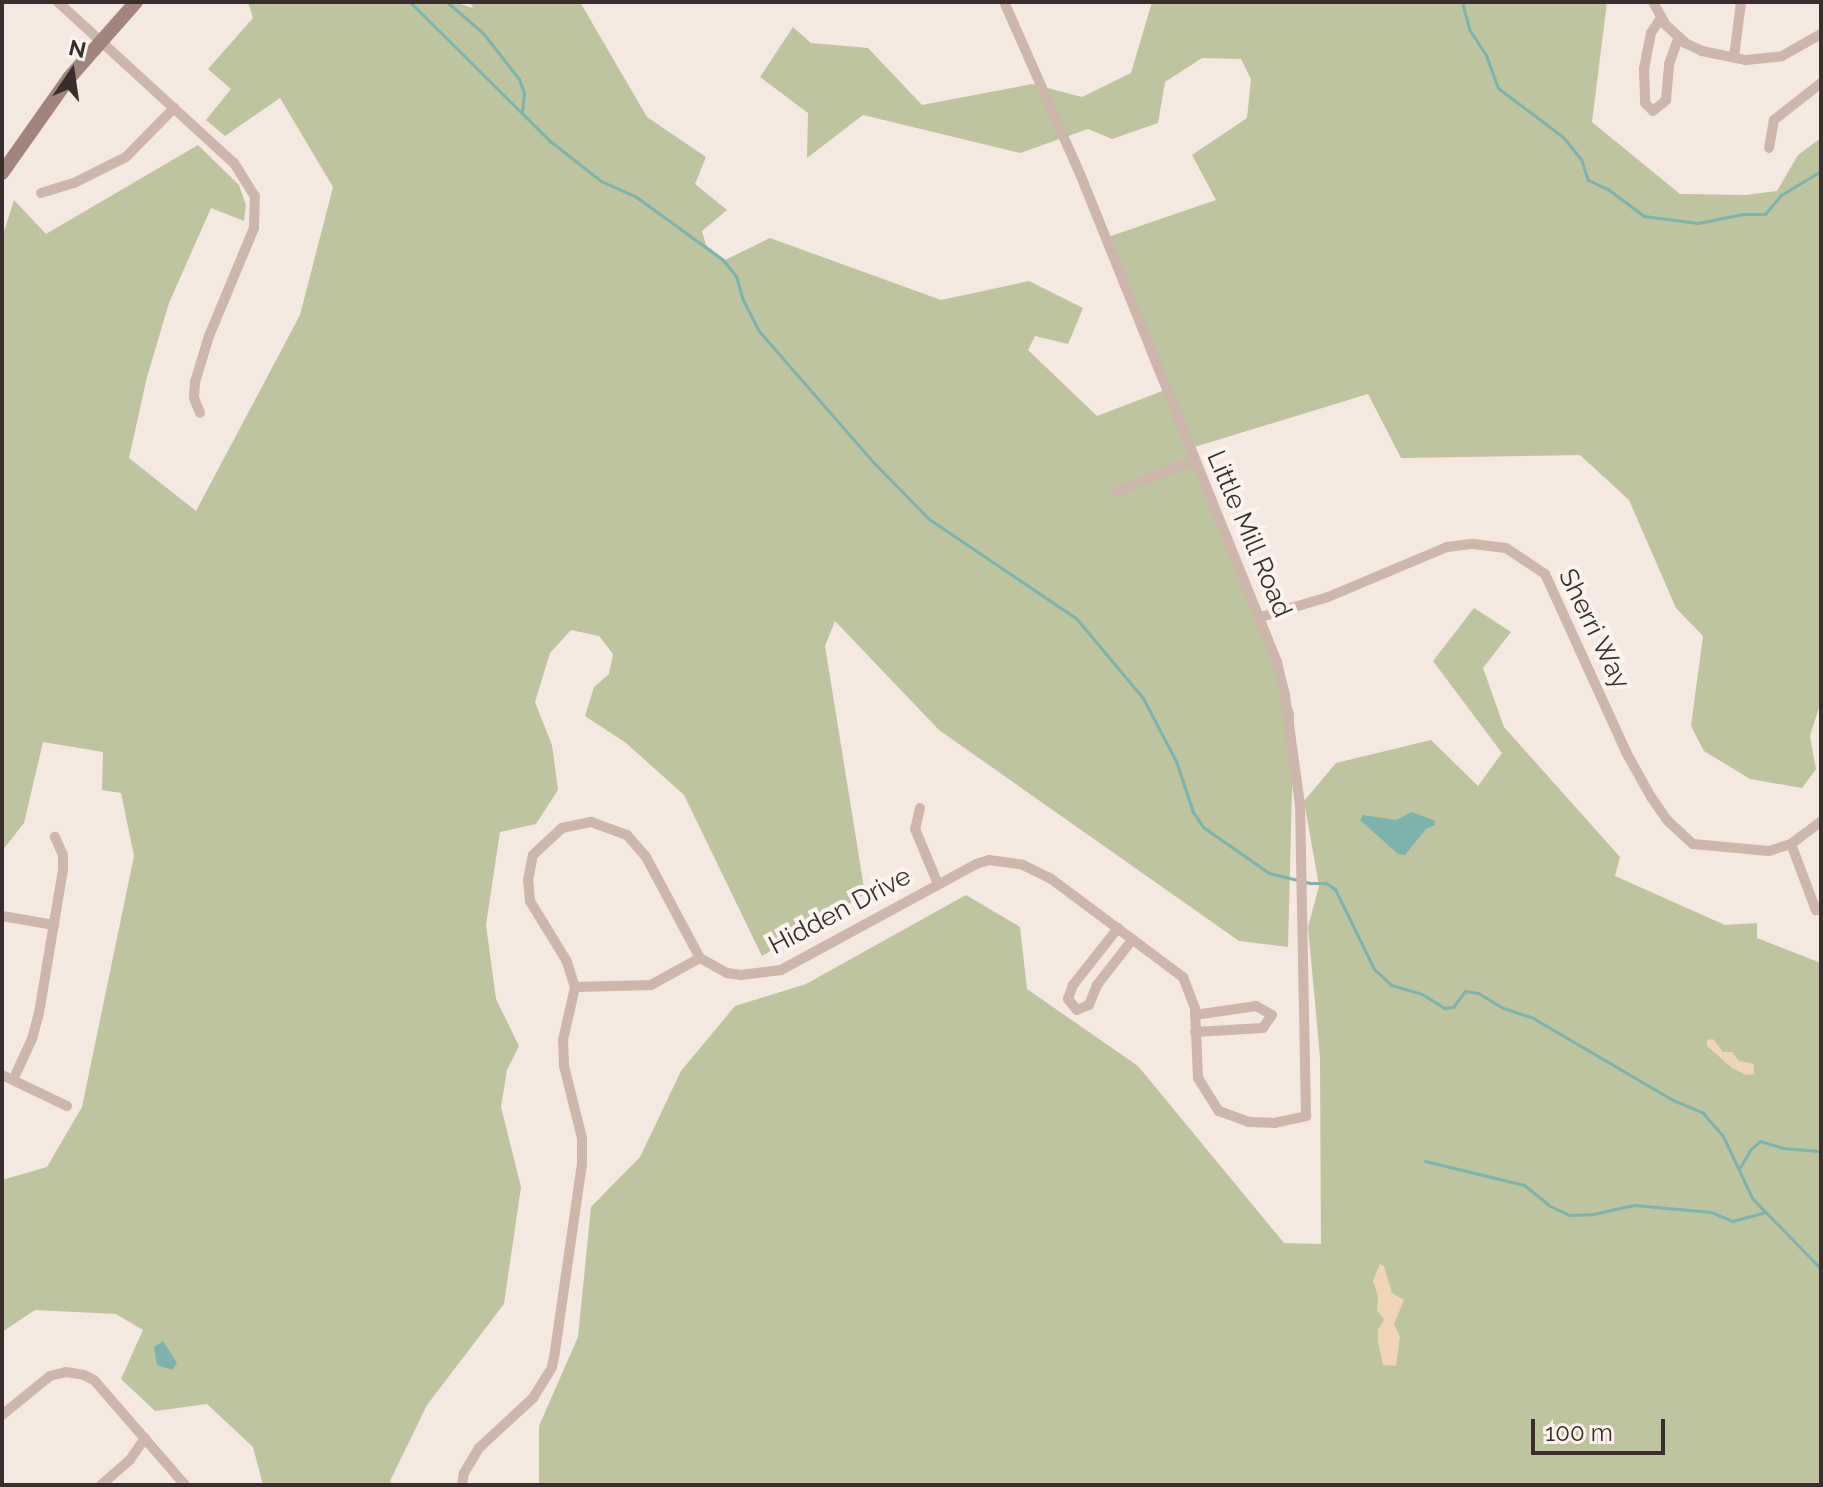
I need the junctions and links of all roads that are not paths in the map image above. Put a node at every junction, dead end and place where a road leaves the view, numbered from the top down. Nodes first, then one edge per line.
1 (58, 2) edge
2 (136, 2) edge
3 (1004, 2) edge
4 (1653, 2) edge
5 (1741, 2) edge
6 (1661, 18) junction
7 (1679, 37) junction
8 (1819, 41) edge
9 (102, 42) junction
10 (1734, 57) junction
11 (1821, 83) edge
12 (174, 108) junction
13 (1769, 148) dead end
14 (2, 173) edge
15 (41, 193) dead end
16 (200, 413) dead end
17 (1194, 460) junction
18 (1116, 492) dead end
19 (1261, 617) junction
20 (920, 808) dead end
21 (1821, 821) edge
22 (55, 837) dead end
23 (1791, 844) junction
24 (938, 884) junction
25 (1816, 910) dead end
26 (2, 916) edge
27 (54, 925) junction
28 (1118, 928) junction
29 (1133, 939) junction
30 (700, 958) junction
31 (575, 987) junction
32 (1195, 1015) junction
33 (1195, 1032) junction
34 (7, 1077) edge
35 (67, 1106) dead end
36 (1306, 1116) joint
37 (2, 1415) edge
38 (145, 1438) junction
39 (101, 1485) edge
40 (185, 1485) edge
41 (462, 1485) edge

1 - 9 street
2 - 9 main road
3 - 17 street, Little Mill Road
4 - 6 street
5 - 10 street
6 - 7 street
6 - 7 street
7 - 10 street
8 - 10 street
9 - 12 street
9 - 14 main road
11 - 13 street
12 - 15 street
12 - 16 street
17 - 18 street
17 - 19 street, Little Mill Road
19 - 23 street, Sherri Way
19 - 36 street, Little Mill Road
20 - 24 street
21 - 23 street, Sherri Way
22 - 27 street
23 - 25 street
24 - 28 street, Hidden Drive
24 - 30 street, Hidden Drive
26 - 27 street
27 - 34 street
28 - 29 street, Hidden Drive
28 - 29 street
29 - 32 street, Hidden Drive
30 - 31 street
30 - 31 street
31 - 41 street
32 - 33 street, Hidden Drive
32 - 33 street
33 - 36 street, Hidden Drive
34 - 35 street
37 - 38 street
38 - 39 street
38 - 40 street

